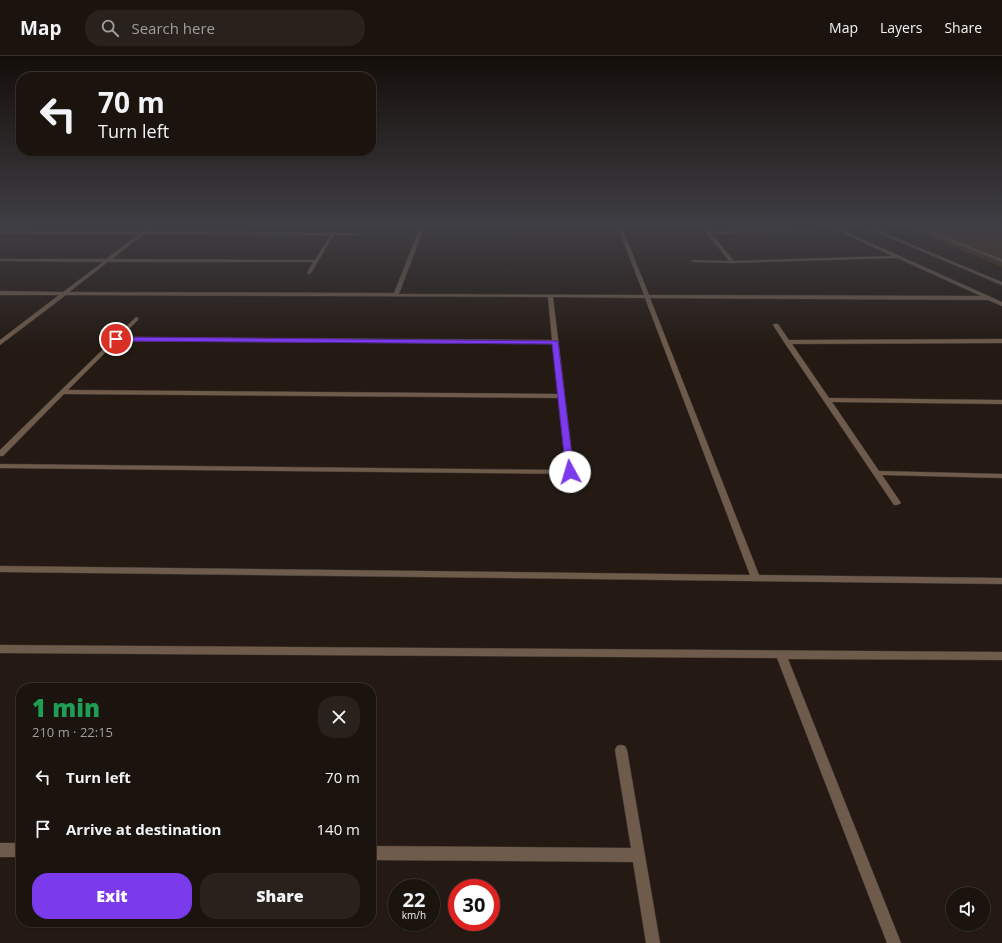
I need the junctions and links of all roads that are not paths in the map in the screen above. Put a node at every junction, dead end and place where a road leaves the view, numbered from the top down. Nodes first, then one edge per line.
1 (99, 266) edge
2 (313, 266) edge
3 (407, 266) edge
4 (635, 266) edge
5 (919, 266) edge
6 (961, 266) edge
7 (309, 273) dead end
8 (1002, 284) edge
9 (0, 293) edge
10 (63, 294) junction
11 (396, 295) junction
12 (550, 296) junction
13 (647, 296) junction
14 (988, 298) junction
15 (1002, 304) edge
16 (136, 320) dead end
17 (776, 326) dead end
18 (116, 339) junction
19 (1002, 341) edge
20 (555, 342) junction
21 (787, 342) junction
22 (0, 343) edge
23 (63, 392) junction
24 (561, 396) junction
25 (827, 400) junction
26 (1002, 402) edge
27 (0, 454) edge
28 (0, 466) edge
29 (877, 473) junction
30 (1002, 476) edge
31 (897, 503) dead end
32 (0, 569) edge
33 (756, 578) junction
34 (1002, 581) edge
35 (0, 649) edge
36 (781, 655) junction
37 (1002, 656) edge
38 (621, 750) dead end
39 (0, 850) edge
40 (16, 850) edge
41 (376, 853) edge
42 (639, 855) junction
43 (653, 943) edge
44 (894, 943) edge

1 - 10 street
2 - 7 street
3 - 11 street
4 - 13 street
5 - 14 street
6 - 8 street
9 - 10 street
10 - 11 street
10 - 22 street
11 - 12 street
12 - 13 street
12 - 20 street
13 - 14 street
13 - 33 street
14 - 15 street
16 - 18 street
17 - 21 street
18 - 20 street
18 - 23 street
19 - 21 street
20 - 24 street
21 - 25 street
23 - 24 street
23 - 27 street
24 - 28 street
25 - 26 street
25 - 29 street
29 - 30 street
29 - 31 street
32 - 33 street
33 - 34 street
35 - 36 street
36 - 37 street
36 - 44 street
38 - 42 street
39 - 40 street
41 - 42 street
42 - 43 street

